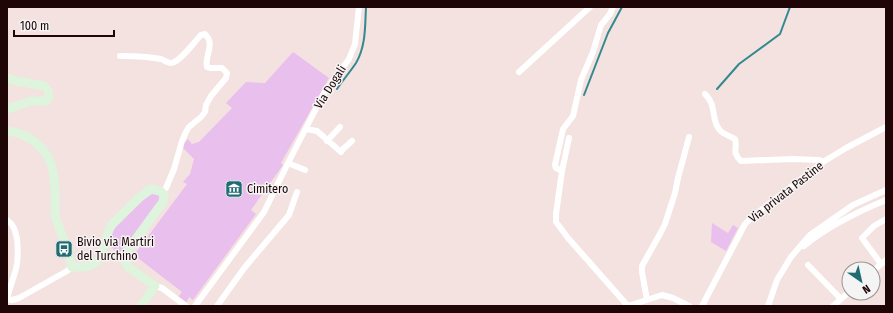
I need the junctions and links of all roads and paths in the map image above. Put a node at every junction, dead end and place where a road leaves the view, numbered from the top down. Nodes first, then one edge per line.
1 (359, 7) edge
2 (590, 7) edge
3 (613, 7) edge
4 (120, 56) dead end
5 (519, 72) dead end
6 (7, 78) edge
7 (705, 94) dead end
8 (7, 109) edge
9 (340, 127) dead end
10 (886, 127) edge
11 (306, 129) junction
12 (7, 131) edge
13 (689, 137) dead end
14 (569, 138) dead end
15 (327, 141) junction
16 (352, 141) dead end
17 (288, 162) junction
18 (823, 162) junction
19 (305, 170) dead end
20 (562, 171) junction
21 (886, 190) edge
22 (297, 192) dead end
23 (162, 193) junction
24 (886, 200) edge
25 (886, 219) edge
26 (7, 220) edge
27 (791, 257) junction
28 (884, 262) edge
29 (808, 265) dead end
30 (72, 267) junction
31 (155, 286) junction
32 (7, 299) edge
33 (841, 299) joint
34 (646, 300) junction
35 (141, 306) edge
36 (186, 306) edge
37 (195, 306) edge
38 (217, 306) edge
39 (628, 306) edge
40 (689, 306) edge
41 (702, 306) edge
42 (768, 306) edge
43 (833, 306) edge

1 - 11 street, Via Dogali
2 - 5 street
3 - 20 street
4 - 23 street
6 - 8 street
7 - 18 street
9 - 15 street
10 - 18 street, Via privata Pastine
11 - 15 street
11 - 17 street, Via Dogali
12 - 30 street
13 - 34 street
14 - 20 street
15 - 16 street
17 - 19 street
17 - 37 street, Via Dogali
18 - 41 street, Via privata Pastine
20 - 39 street
21 - 27 street
22 - 38 street
23 - 30 street
23 - 31 street
24 - 27 street
25 - 28 street
26 - 32 street
27 - 42 street
29 - 33 street
30 - 32 street
31 - 35 street
31 - 36 street
33 - 43 street
34 - 39 street
34 - 40 street

